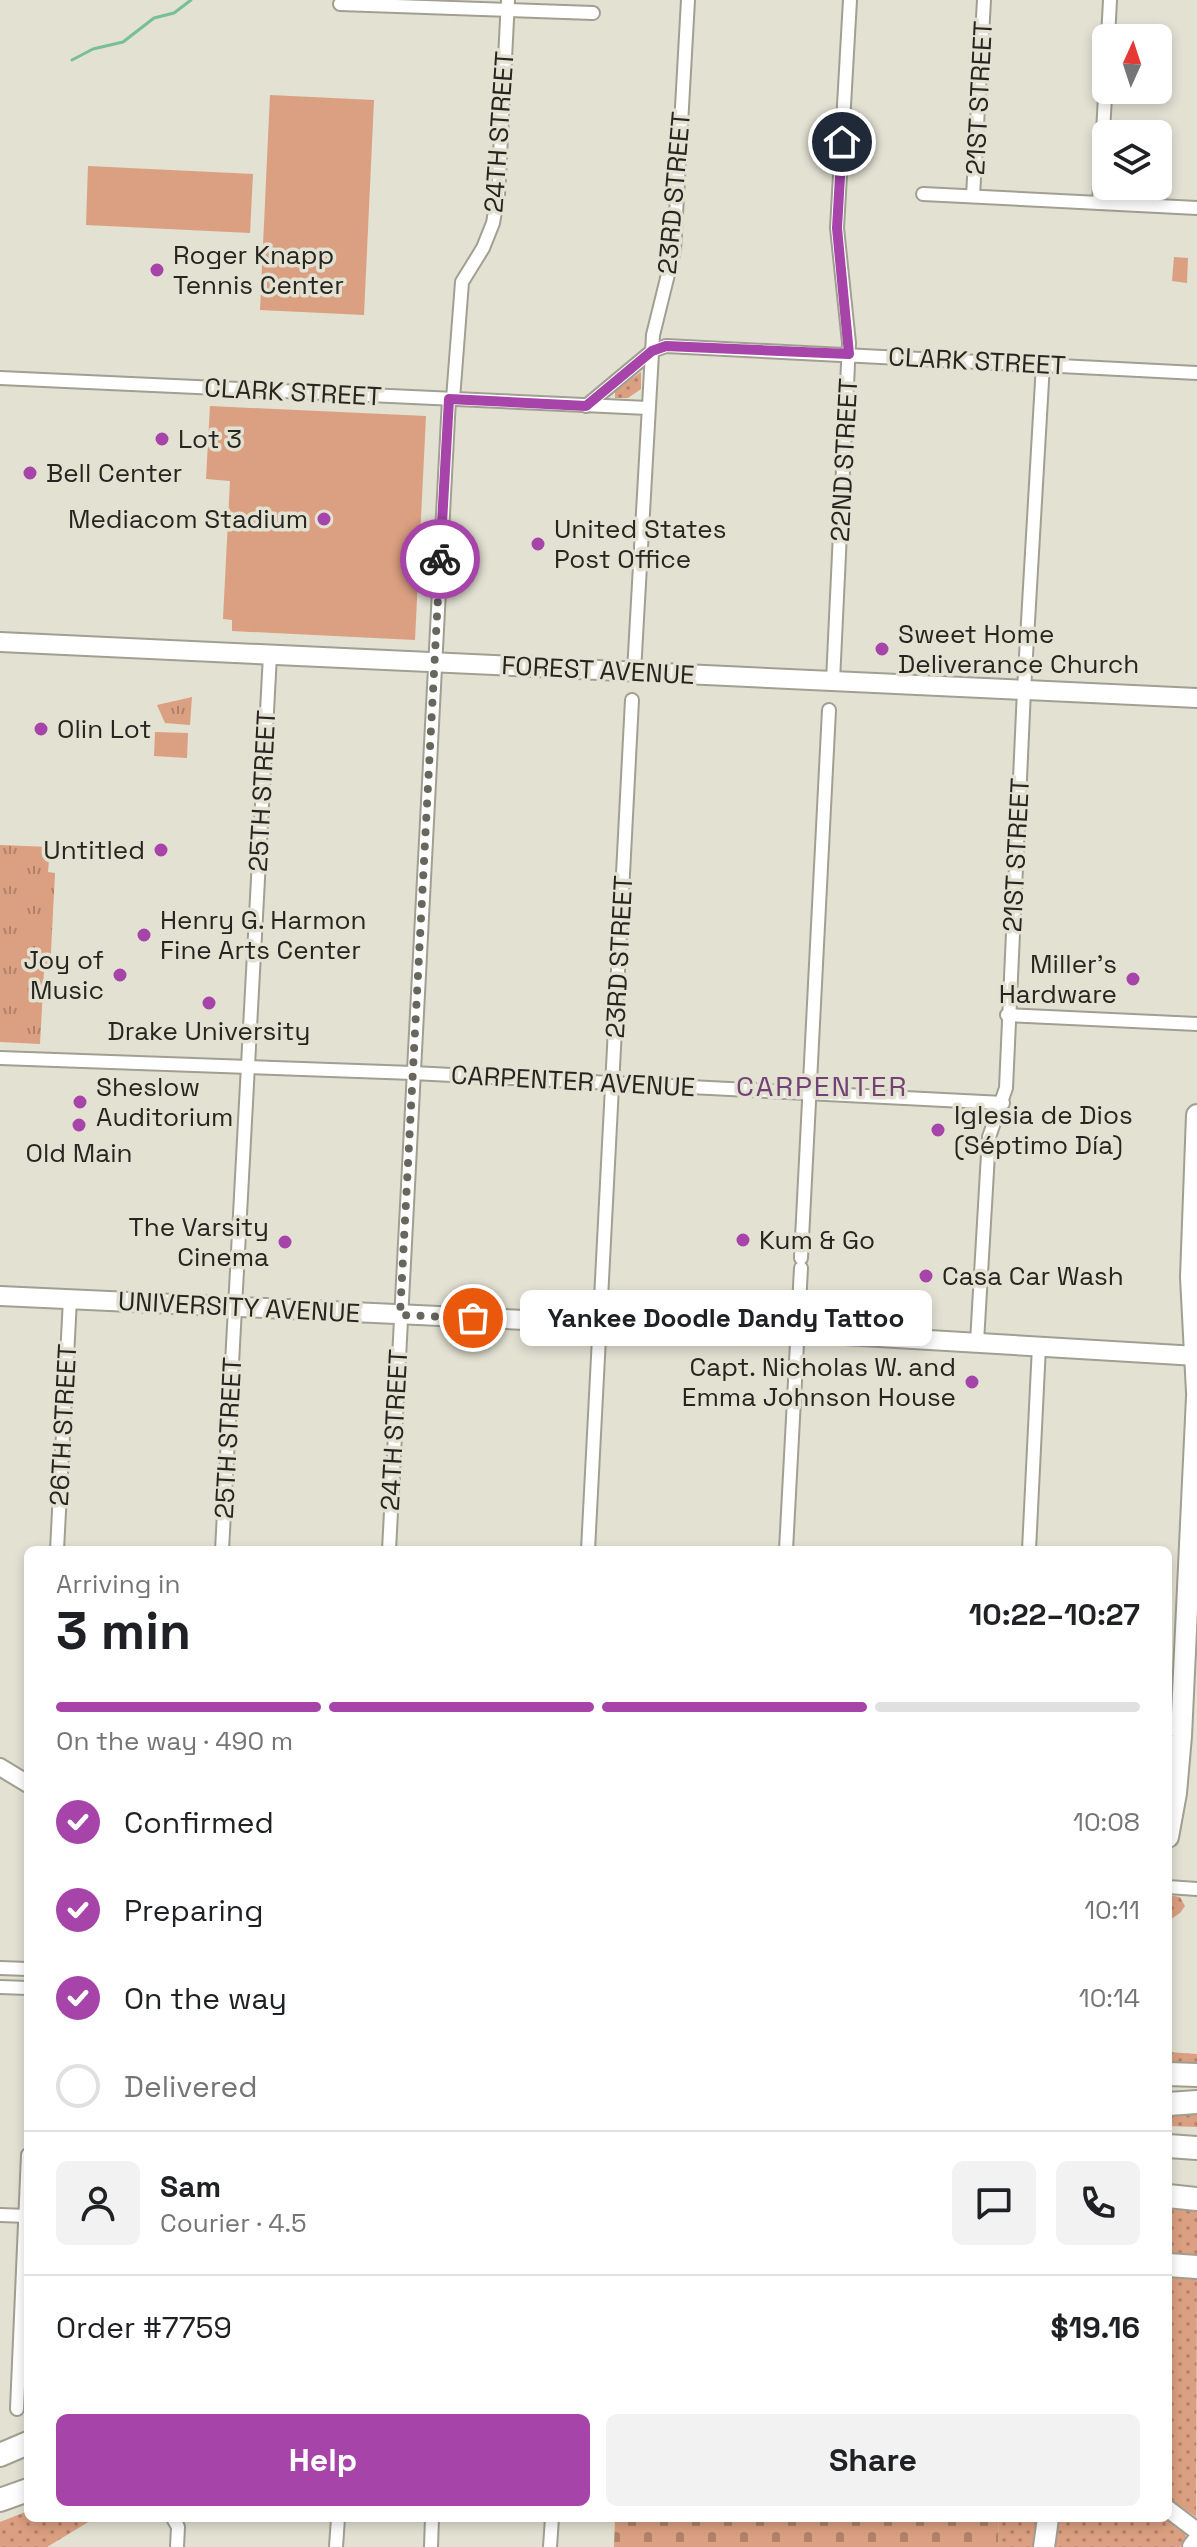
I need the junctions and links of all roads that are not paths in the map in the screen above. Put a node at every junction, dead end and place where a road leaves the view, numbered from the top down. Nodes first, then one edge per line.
1 (688, 0) edge
2 (850, 0) edge
3 (984, 0) edge
4 (1110, 0) edge
5 (348, 3) edge
6 (507, 5) edge
7 (593, 13) dead end
8 (1109, 24) edge
9 (1105, 104) edge
10 (923, 194) dead end
11 (973, 196) junction
12 (1099, 203) junction
13 (1197, 208) edge
14 (652, 351) junction
15 (849, 354) junction
16 (1043, 364) junction
17 (1197, 373) edge
18 (0, 378) edge
19 (451, 399) junction
20 (586, 406) junction
21 (648, 408) junction
22 (0, 642) edge
23 (270, 655) junction
24 (435, 663) junction
25 (634, 672) junction
26 (833, 681) junction
27 (1024, 690) junction
28 (1197, 698) edge
29 (632, 700) dead end
30 (829, 710) dead end
31 (1007, 1015) junction
32 (1197, 1024) edge
33 (0, 1058) edge
34 (247, 1067) junction
35 (413, 1073) junction
36 (612, 1083) junction
37 (809, 1093) junction
38 (1003, 1103) junction
39 (1197, 1115) edge
40 (0, 1296) edge
41 (70, 1299) junction
42 (234, 1307) junction
43 (400, 1315) junction
44 (600, 1324) junction
45 (797, 1333) junction
46 (977, 1342) junction
47 (1039, 1346) junction
48 (1196, 1356) edge
49 (1197, 1394) edge
50 (57, 1546) edge
51 (222, 1546) edge
52 (389, 1546) edge
53 (588, 1546) edge
54 (786, 1546) edge
55 (1029, 1546) edge
56 (0, 1767) edge
57 (24, 1782) edge
58 (1172, 1815) edge
59 (1172, 1887) edge
60 (1197, 1889) edge
61 (0, 1968) edge
62 (24, 1969) edge
63 (0, 1987) edge
64 (24, 1988) edge
65 (1172, 2074) edge
66 (1197, 2075) edge
67 (1197, 2102) edge
68 (1172, 2104) edge
69 (1172, 2145) edge
70 (1197, 2146) edge
71 (1172, 2184) edge
72 (1197, 2184) edge
73 (1172, 2196) edge
74 (1197, 2199) edge
75 (0, 2215) edge
76 (24, 2216) edge
77 (1172, 2265) edge
78 (1197, 2267) edge
79 (24, 2337) edge
80 (23, 2377) edge
81 (17, 2409) dead end
82 (24, 2445) edge
83 (0, 2455) edge
84 (24, 2491) edge
85 (0, 2500) edge
86 (1172, 2512) edge
87 (175, 2522) edge
88 (338, 2522) edge
89 (432, 2522) edge
90 (552, 2522) edge
91 (1047, 2522) edge
92 (1197, 2531) edge
93 (1197, 2542) edge
94 (177, 2547) edge
95 (336, 2547) edge
96 (431, 2547) edge
97 (550, 2547) edge
98 (1044, 2547) edge
99 (1193, 2547) edge

1 - 14 street, 23RD STREET
2 - 15 street, 22ND STREET
3 - 11 street, 21ST STREET
4 - 8 street
5 - 6 street
6 - 7 street
6 - 19 street, 24TH STREET
9 - 12 street
10 - 11 street
11 - 12 street
12 - 13 street
14 - 15 street, CLARK STREET
14 - 20 street
14 - 21 street, 23RD STREET
15 - 16 street, CLARK STREET
15 - 26 street, 22ND STREET
16 - 17 street, CLARK STREET
16 - 27 street, 21ST STREET
18 - 19 street, CLARK STREET
19 - 20 street, CLARK STREET
19 - 24 street, 24TH STREET
20 - 21 street, CLARK STREET
21 - 25 street, 23RD STREET
22 - 23 main road, FOREST AVENUE
23 - 24 main road, FOREST AVENUE
23 - 34 street, 25TH STREET
24 - 25 main road, FOREST AVENUE
24 - 35 street, 24TH STREET
25 - 26 main road, FOREST AVENUE
26 - 27 main road, FOREST AVENUE
27 - 28 main road, FOREST AVENUE
27 - 31 street, 21ST STREET
29 - 36 street, 23RD STREET
30 - 37 street
31 - 32 street
31 - 38 street, 21ST STREET
33 - 34 street, CARPENTER AVENUE
34 - 35 street, CARPENTER AVENUE
34 - 42 street, 25TH STREET
35 - 36 street, CARPENTER AVENUE
35 - 43 street, 24TH STREET
36 - 37 street, CARPENTER AVENUE
36 - 44 street, 23RD STREET
37 - 38 street, CARPENTER AVENUE
37 - 45 street
38 - 46 street, 21ST STREET
39 - 48 main road
40 - 41 main road, UNIVERSITY AVENUE
41 - 42 main road, UNIVERSITY AVENUE
41 - 50 street, 26TH STREET
42 - 43 main road, UNIVERSITY AVENUE
42 - 51 street, 25TH STREET
43 - 44 main road, UNIVERSITY AVENUE
43 - 52 street, 24TH STREET
44 - 45 main road, UNIVERSITY AVENUE
44 - 53 street, 23RD STREET
45 - 46 main road, UNIVERSITY AVENUE
45 - 54 street
46 - 47 main road, UNIVERSITY AVENUE
47 - 48 main road, UNIVERSITY AVENUE
47 - 55 street
48 - 49 main road
49 - 58 main road
56 - 57 street
59 - 60 street
61 - 62 street
63 - 64 street
65 - 66 highway
67 - 68 highway
69 - 70 highway
71 - 72 highway
73 - 74 highway
75 - 76 street
77 - 78 highway
79 - 80 street
80 - 81 street
82 - 83 highway
84 - 85 highway
86 - 92 street
87 - 94 street
88 - 95 street
89 - 96 street
90 - 97 street
91 - 98 main road
93 - 99 main road

